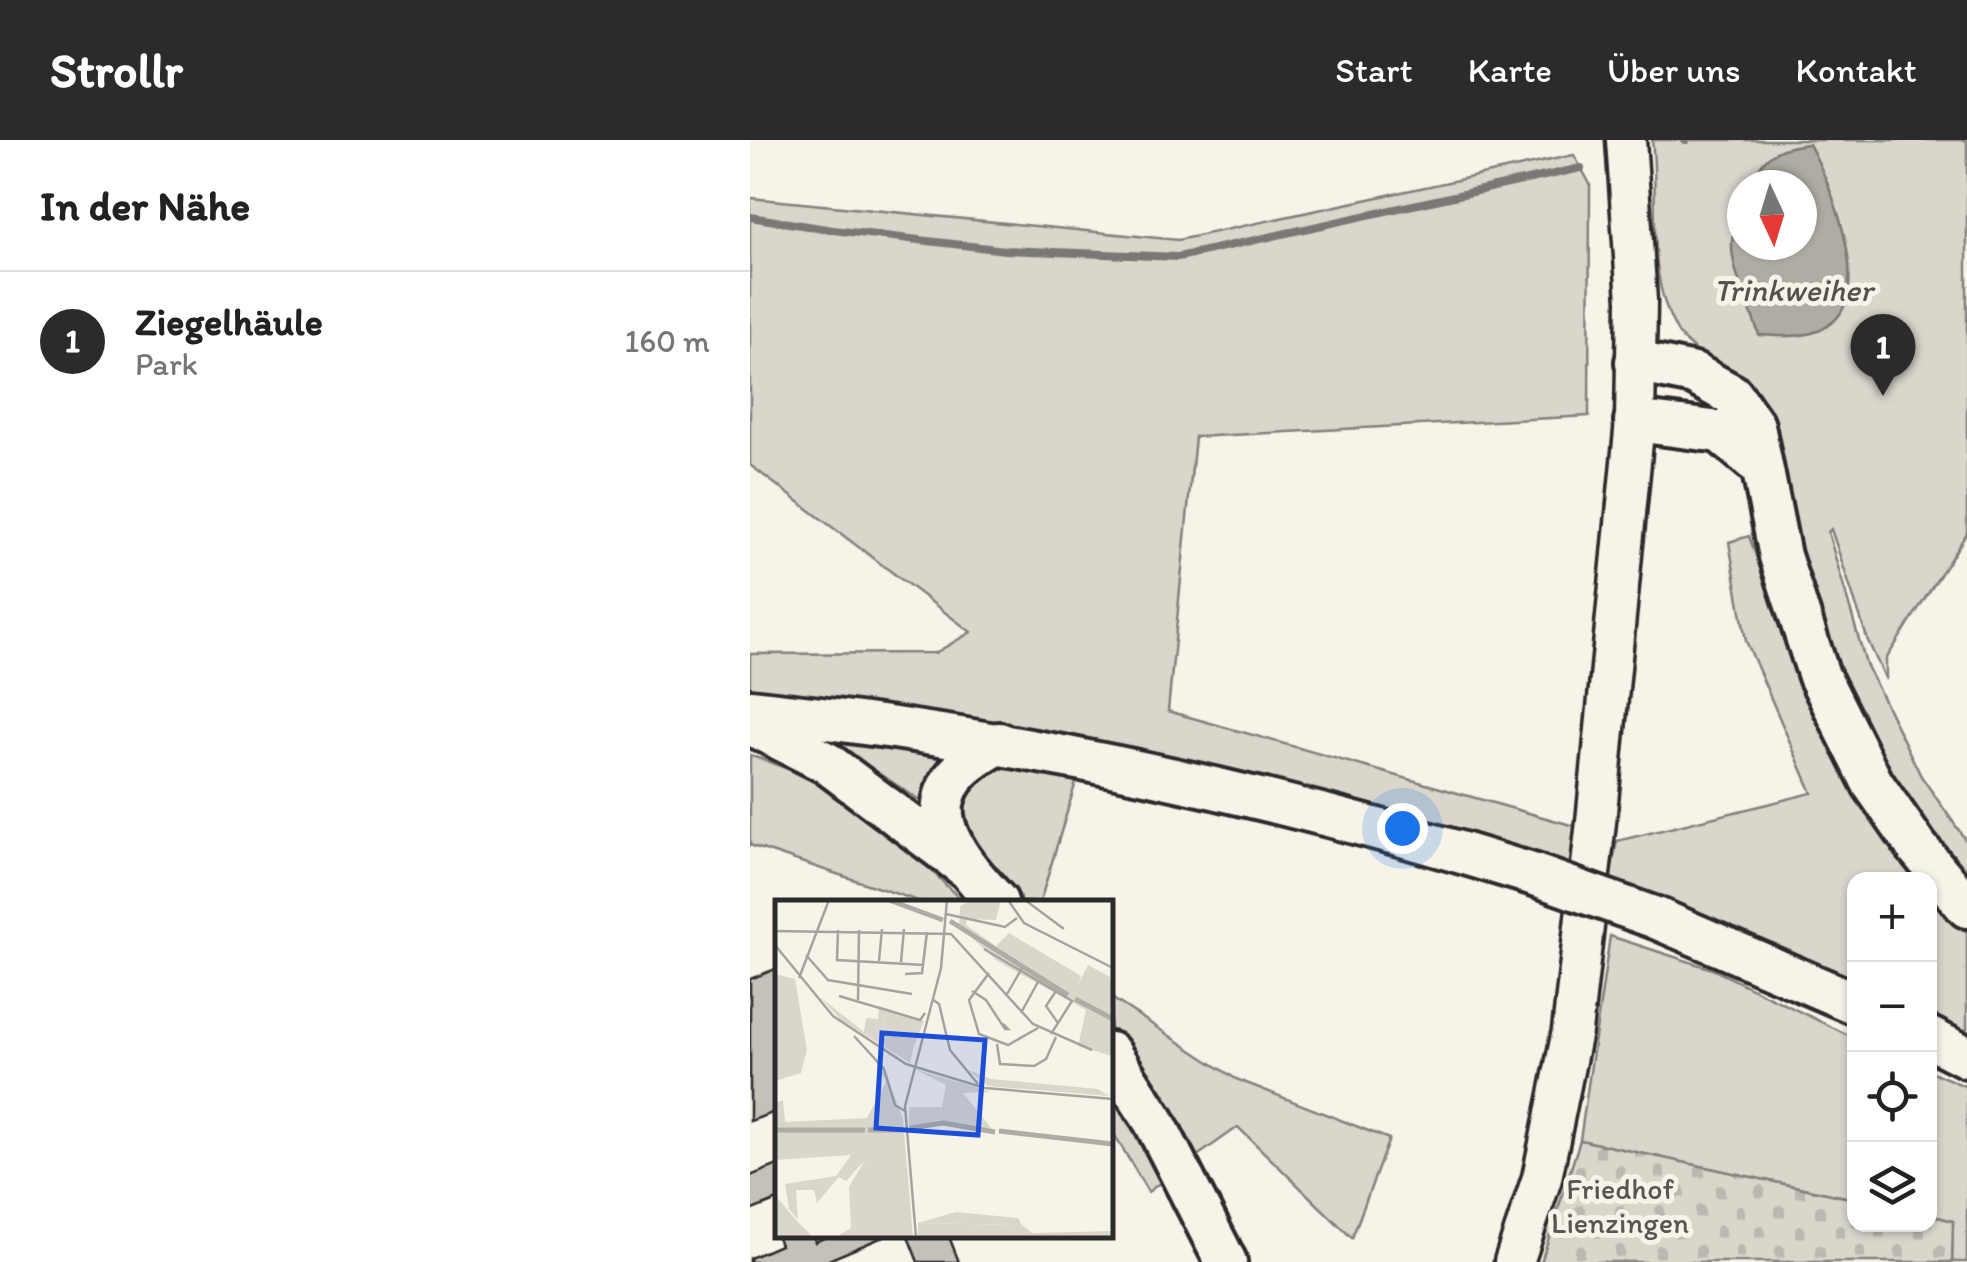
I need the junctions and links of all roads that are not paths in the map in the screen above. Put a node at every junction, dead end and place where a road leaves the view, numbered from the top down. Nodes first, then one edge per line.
1 (1626, 140) edge
2 (1636, 362) junction
3 (1635, 421) junction
4 (1760, 466) junction
5 (750, 710) edge
6 (750, 724) edge
7 (999, 742) junction
8 (964, 866) junction
9 (995, 900) edge
10 (1967, 907) edge
11 (1847, 1000) edge
12 (1937, 1042) edge
13 (1112, 1057) edge
14 (1967, 1057) edge
15 (1226, 1262) edge
16 (1514, 1262) edge

1 - 2 main road
2 - 3 main road
2 - 4 main road
3 - 4 main road
3 - 16 main road
4 - 10 main road
5 - 7 main road
6 - 8 main road
7 - 8 main road
7 - 11 main road, bridge
8 - 9 main road
12 - 14 main road
13 - 15 main road

